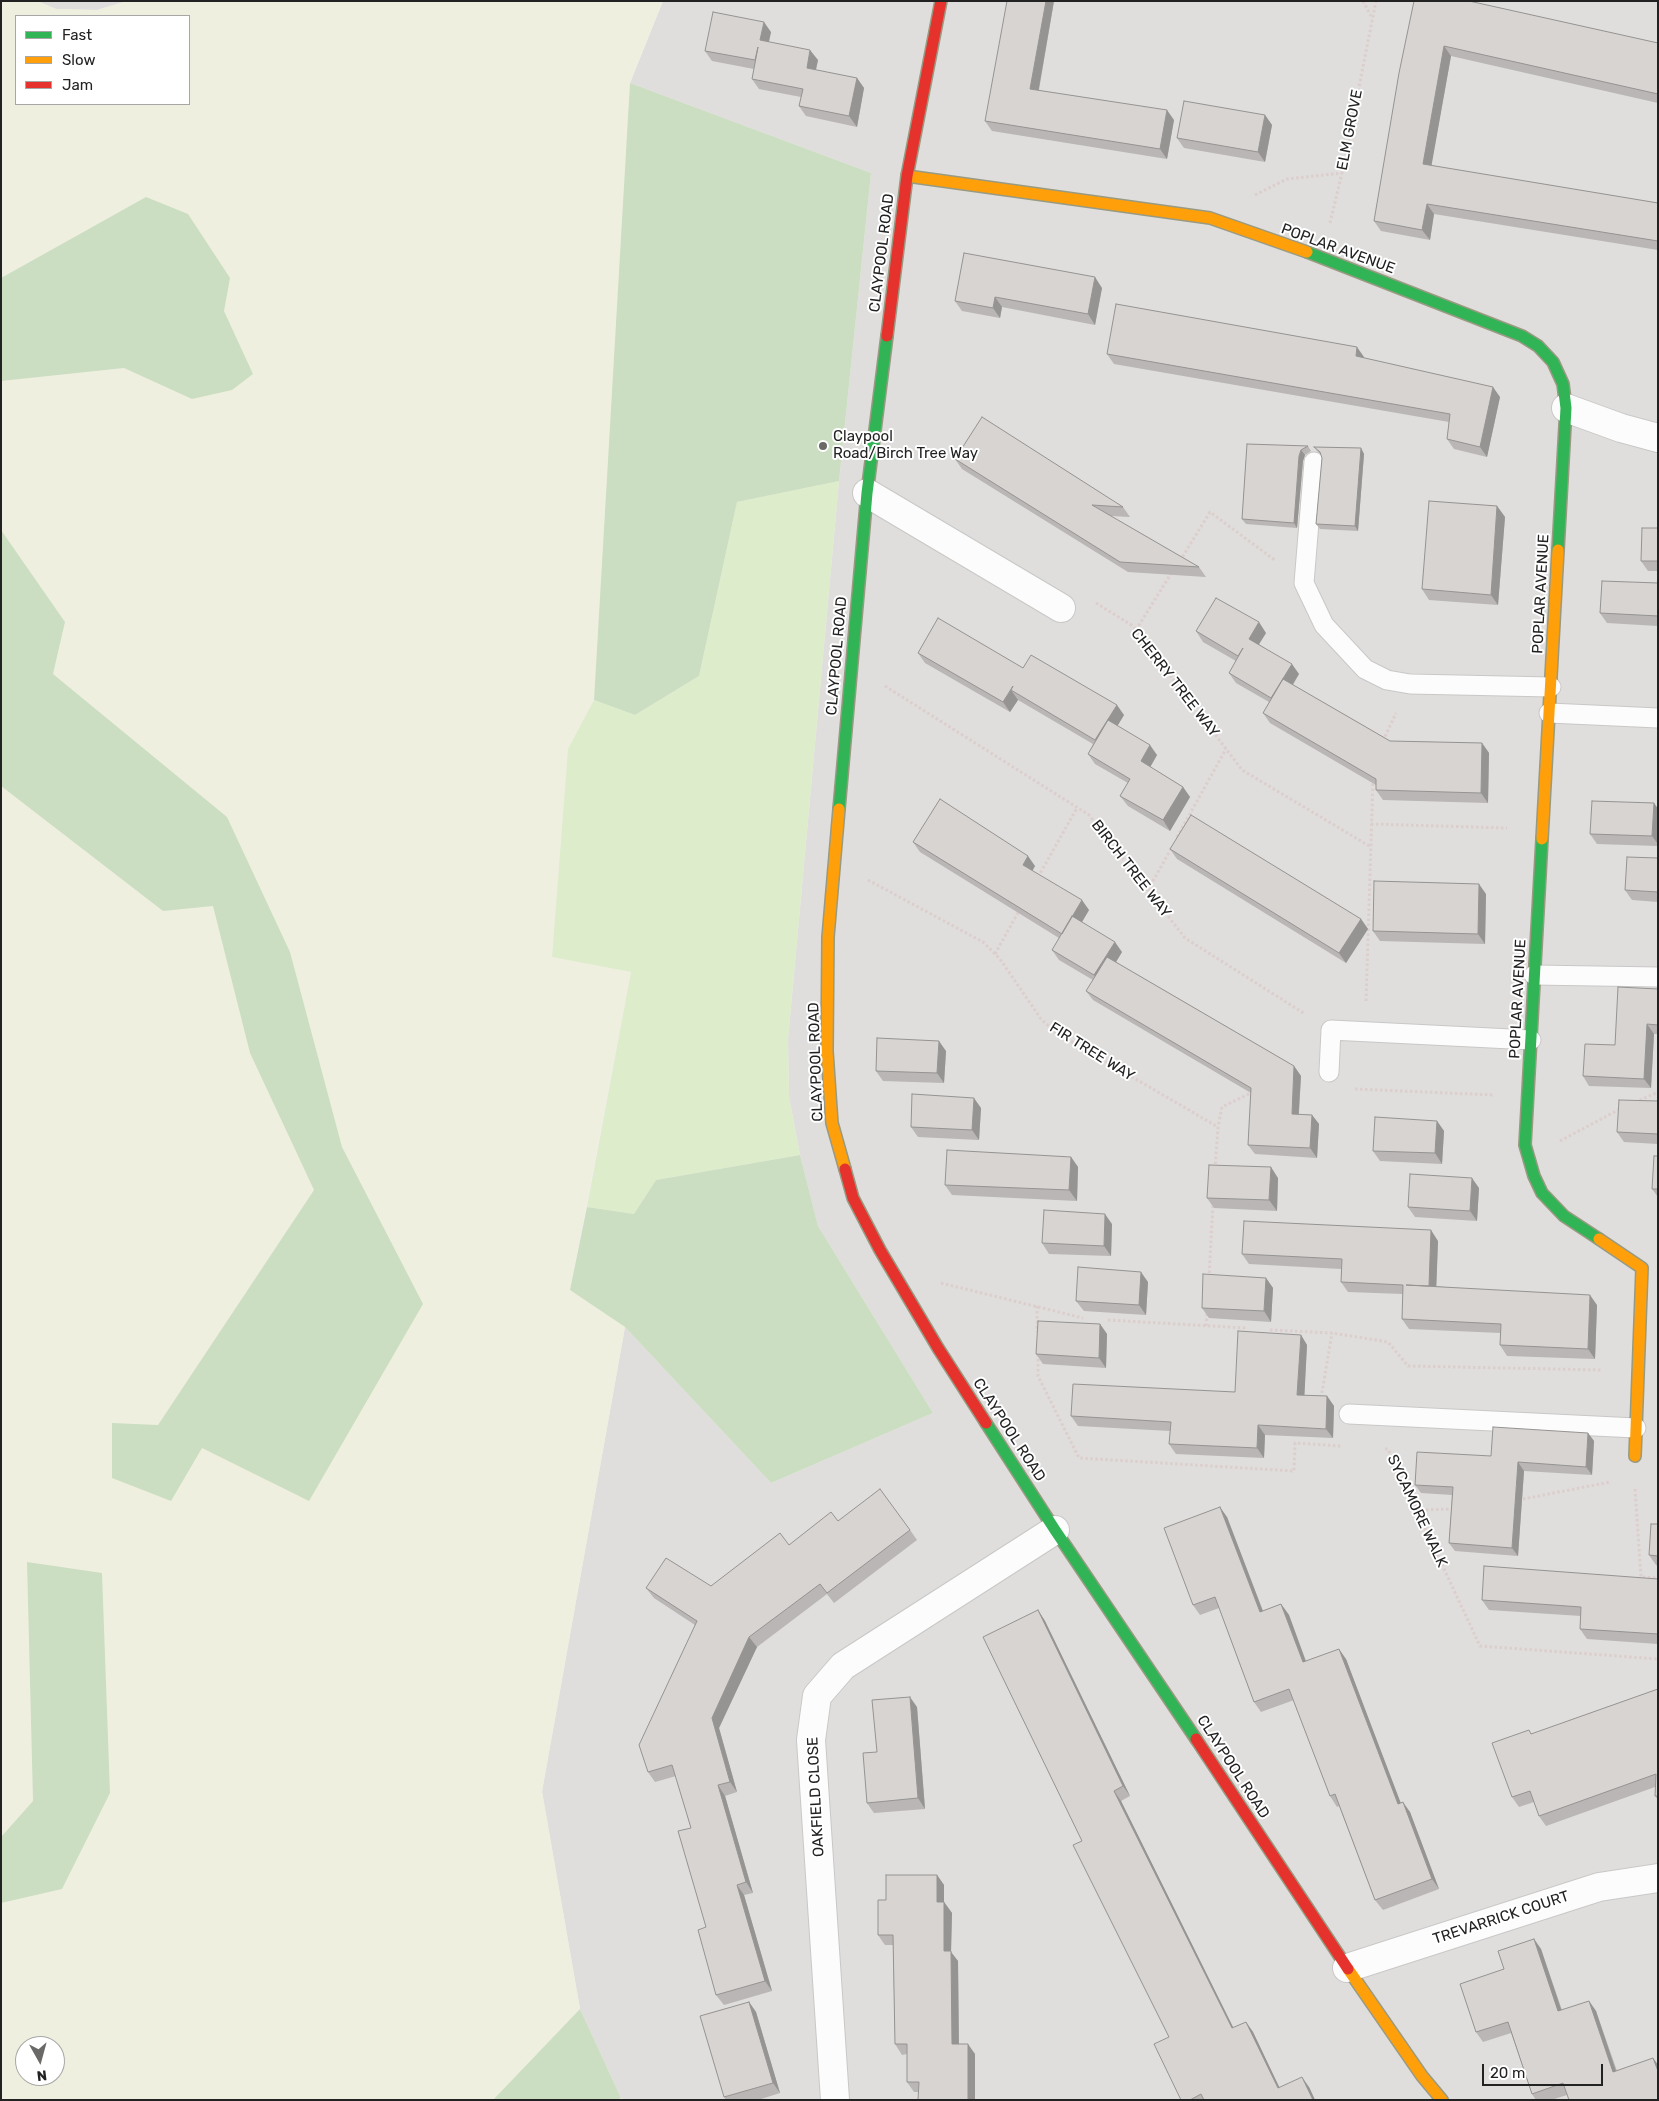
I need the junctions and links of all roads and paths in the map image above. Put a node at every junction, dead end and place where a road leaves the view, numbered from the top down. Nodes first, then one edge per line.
1 (941, 1) edge
2 (1362, 1) edge
3 (1376, 1) edge
4 (1372, 17) junction
5 (1342, 173) junction
6 (907, 176) junction
7 (1210, 218) junction
8 (1321, 257) junction
9 (1566, 408) junction
10 (1658, 438) edge
11 (1314, 462) dead end
12 (867, 493) junction
13 (1178, 563) edge
14 (1173, 571) edge
15 (1304, 583) junction
16 (1061, 608) joint
17 (1136, 630) junction
18 (852, 664) junction
19 (1410, 684) junction
20 (1551, 687) junction
21 (1549, 713) junction
22 (1658, 718) edge
23 (1382, 744) edge
24 (1226, 749) junction
25 (1373, 770) edge
26 (1078, 808) junction
27 (1371, 824) junction
28 (1543, 829) junction
29 (1370, 847) junction
30 (834, 862) junction
31 (1034, 885) edge
32 (1148, 890) junction
33 (1024, 902) edge
34 (995, 954) junction
35 (1534, 975) junction
36 (1658, 977) edge
37 (1331, 1030) junction
38 (1365, 1032) junction
39 (1531, 1040) junction
40 (1329, 1072) dead end
41 (1348, 1088) dead end
42 (1260, 1089) edge
43 (1658, 1092) edge
44 (1528, 1096) junction
45 (1632, 1103) edge
46 (1624, 1107) edge
47 (1218, 1127) junction
48 (1529, 1158) junction
49 (1215, 1177) edge
50 (1214, 1197) edge
51 (893, 1273) junction
52 (1208, 1287) edge
53 (1038, 1306) junction
54 (1207, 1306) edge
55 (1083, 1318) edge
56 (1108, 1320) edge
57 (1206, 1326) junction
58 (1246, 1328) edge
59 (1270, 1330) dead end
60 (1332, 1333) junction
61 (1038, 1341) edge
62 (1038, 1350) edge
63 (1637, 1371) junction
64 (1320, 1401) edge
65 (1349, 1414) dead end
66 (1636, 1428) junction
67 (1295, 1435) edge
68 (1295, 1443) junction
69 (1351, 1446) dead end
70 (1379, 1448) dead end
71 (1635, 1456) joint
72 (1634, 1477) junction
73 (1517, 1500) edge
74 (1460, 1508) edge
75 (1416, 1510) junction
76 (1055, 1530) junction
77 (1658, 1578) edge
78 (1658, 1659) edge
79 (1658, 1878) edge
80 (1347, 1968) junction
81 (835, 2100) edge
82 (1442, 2100) edge

1 - 6 street, CLAYPOOL ROAD
2 - 4 path
3 - 4 path, ELM GROVE
4 - 5 path, ELM GROVE
5 - 7 path
5 - 8 path, ELM GROVE
6 - 7 street, POPLAR AVENUE
6 - 12 street, CLAYPOOL ROAD
7 - 8 street, POPLAR AVENUE
8 - 9 street, POPLAR AVENUE
9 - 10 street
9 - 20 street, POPLAR AVENUE
11 - 15 lane
12 - 16 street
12 - 18 street, CLAYPOOL ROAD
13 - 15 path
14 - 17 path
15 - 19 lane
16 - 17 path, CHERRY TREE WAY
17 - 24 path, CHERRY TREE WAY
18 - 26 path, BIRCH TREE WAY
18 - 30 street, CLAYPOOL ROAD
19 - 20 lane
19 - 23 path
20 - 21 street, POPLAR AVENUE
21 - 22 lane
21 - 28 street, POPLAR AVENUE
24 - 29 path, CHERRY TREE WAY
24 - 32 path
25 - 27 path
26 - 31 path
26 - 32 path, BIRCH TREE WAY
27 - 28 path
27 - 29 path
28 - 35 street, POPLAR AVENUE
29 - 38 path
30 - 34 path, FIR TREE WAY
30 - 51 street, CLAYPOOL ROAD
32 - 37 path, BIRCH TREE WAY
33 - 34 path
34 - 47 path, FIR TREE WAY
35 - 36 lane
35 - 39 street, POPLAR AVENUE
37 - 38 lane
37 - 40 lane
38 - 39 lane
39 - 44 street, POPLAR AVENUE
41 - 44 path
42 - 47 path
43 - 45 path
44 - 48 street, POPLAR AVENUE
46 - 48 path
47 - 49 path
48 - 63 street, POPLAR AVENUE
50 - 52 path
51 - 53 path
51 - 76 street, CLAYPOOL ROAD
53 - 55 path
53 - 61 path
54 - 57 path
56 - 57 path
57 - 58 path
59 - 60 path
60 - 63 path
60 - 64 path
62 - 68 path
63 - 66 street, POPLAR AVENUE
65 - 66 lane
66 - 71 street, POPLAR AVENUE
67 - 68 path
68 - 69 path
70 - 75 path, SYCAMORE WALK
71 - 72 path
72 - 73 path
72 - 77 path
74 - 75 path
75 - 78 path, SYCAMORE WALK
76 - 80 street, CLAYPOOL ROAD
76 - 81 street, OAKFIELD CLOSE
79 - 80 street, TREVARRICK COURT
80 - 82 street, CLAYPOOL ROAD

